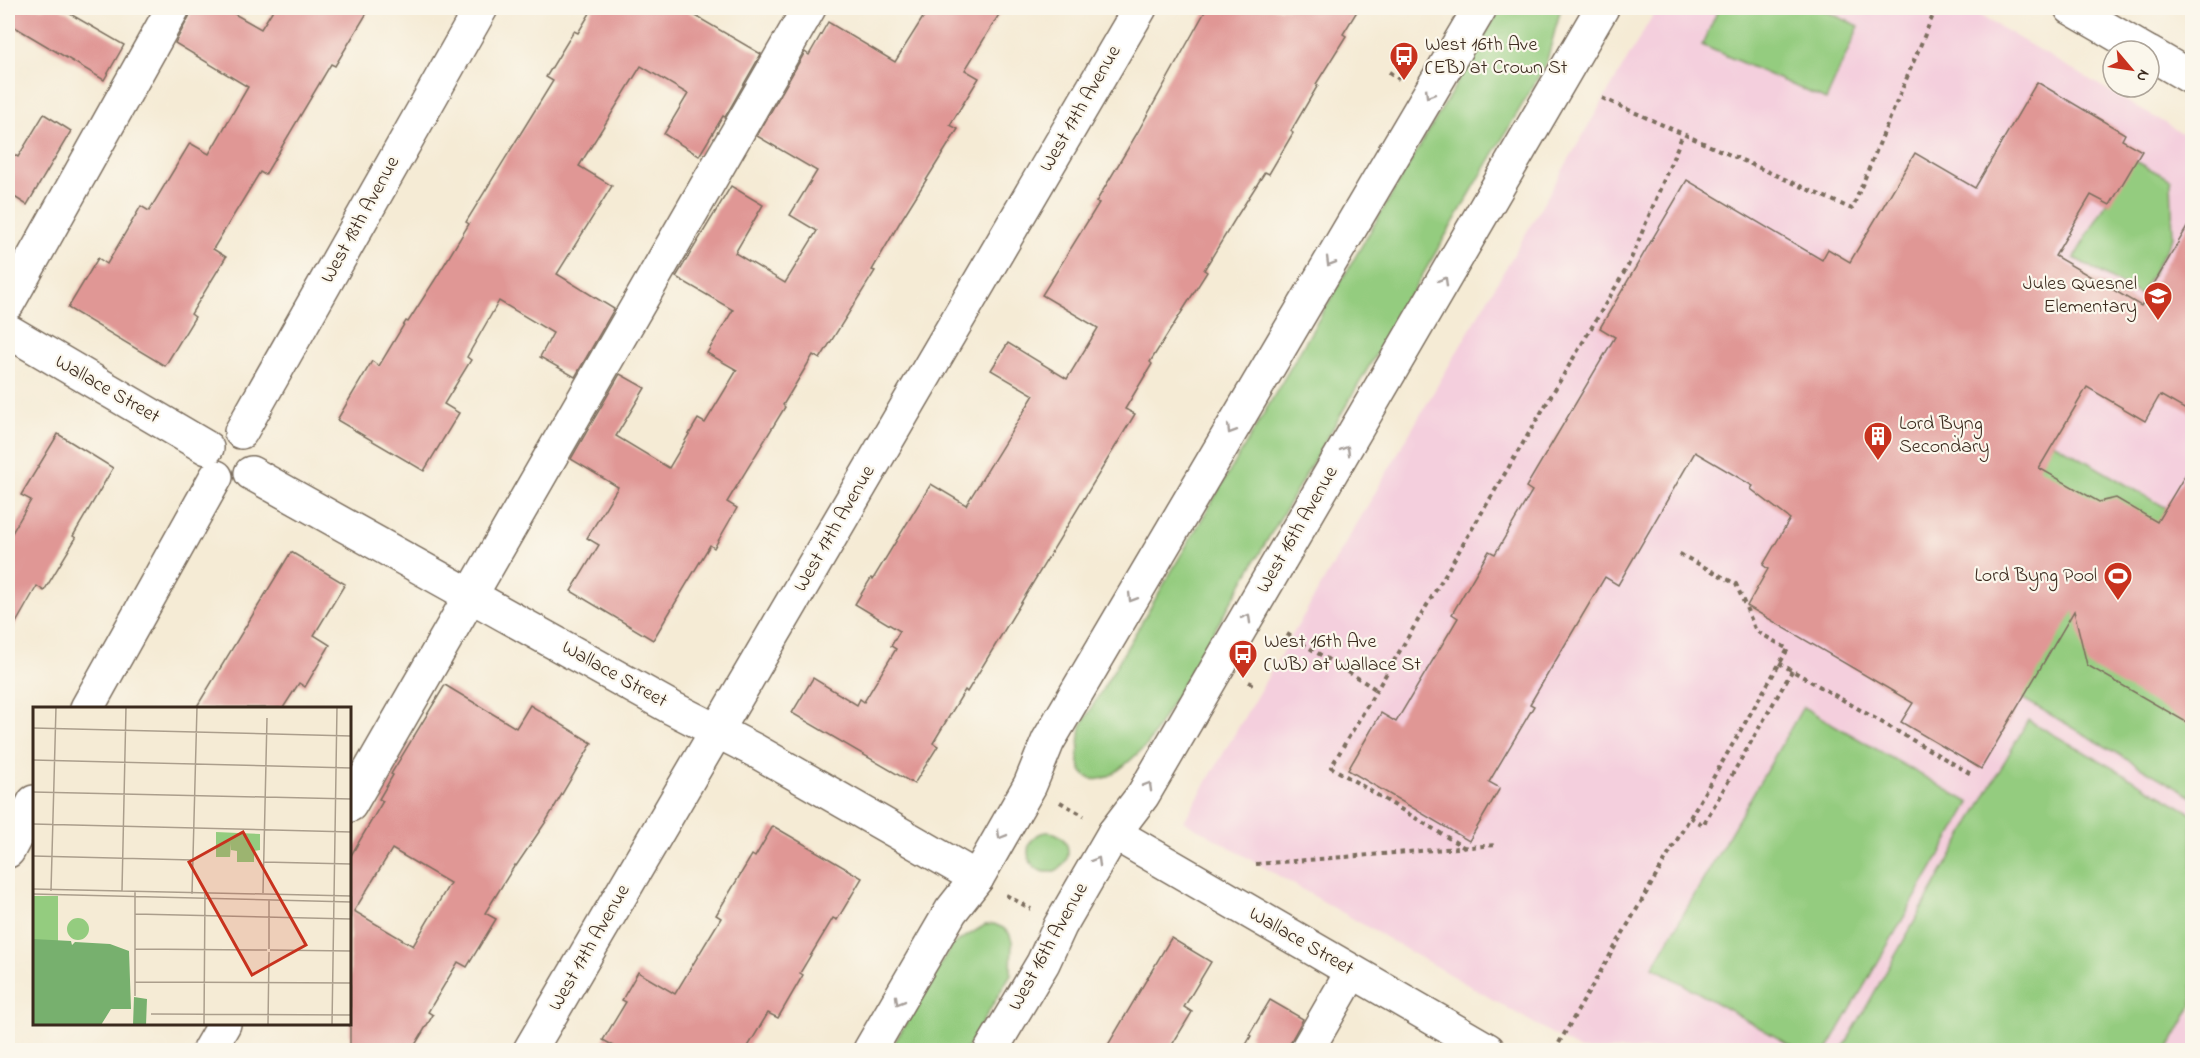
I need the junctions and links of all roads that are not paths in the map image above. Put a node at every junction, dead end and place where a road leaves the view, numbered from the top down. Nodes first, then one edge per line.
1 (173, 8) edge
2 (481, 8) edge
3 (809, 8) edge
4 (1140, 8) edge
5 (1480, 8) edge
6 (1602, 8) edge
7 (2071, 8) edge
8 (2125, 39) edge
9 (2161, 59) edge
10 (2192, 76) edge
11 (8, 303) edge
12 (8, 331) edge
13 (242, 432) junction
14 (211, 463) junction
15 (251, 473) junction
16 (470, 594) junction
17 (88, 707) edge
18 (717, 731) junction
19 (351, 803) edge
20 (33, 804) edge
21 (1114, 833) junction
22 (8, 851) edge
23 (976, 878) junction
24 (1352, 972) junction
25 (223, 1025) edge
26 (209, 1050) edge
27 (530, 1050) edge
28 (870, 1050) edge
29 (991, 1050) edge
30 (1307, 1050) edge
31 (1488, 1050) edge

1 - 11 street
2 - 13 street, West 18th Avenue
3 - 16 street
4 - 18 street, West 17th Avenue
5 -> 23 street
21 -> 6 street, West 16th Avenue
7 - 8 street
9 - 10 street
12 - 14 street, Wallace Street
13 - 14 street
13 - 15 street
14 - 15 street
14 - 17 street
15 - 16 street, Wallace Street
16 - 18 street, Wallace Street
16 - 19 street
18 - 23 street, Wallace Street
18 - 27 street, West 17th Avenue
20 - 22 street
21 - 24 street, Wallace Street
29 -> 21 street, West 16th Avenue
23 -> 28 street
24 - 30 street
24 - 31 street, Wallace Street
25 - 26 street

